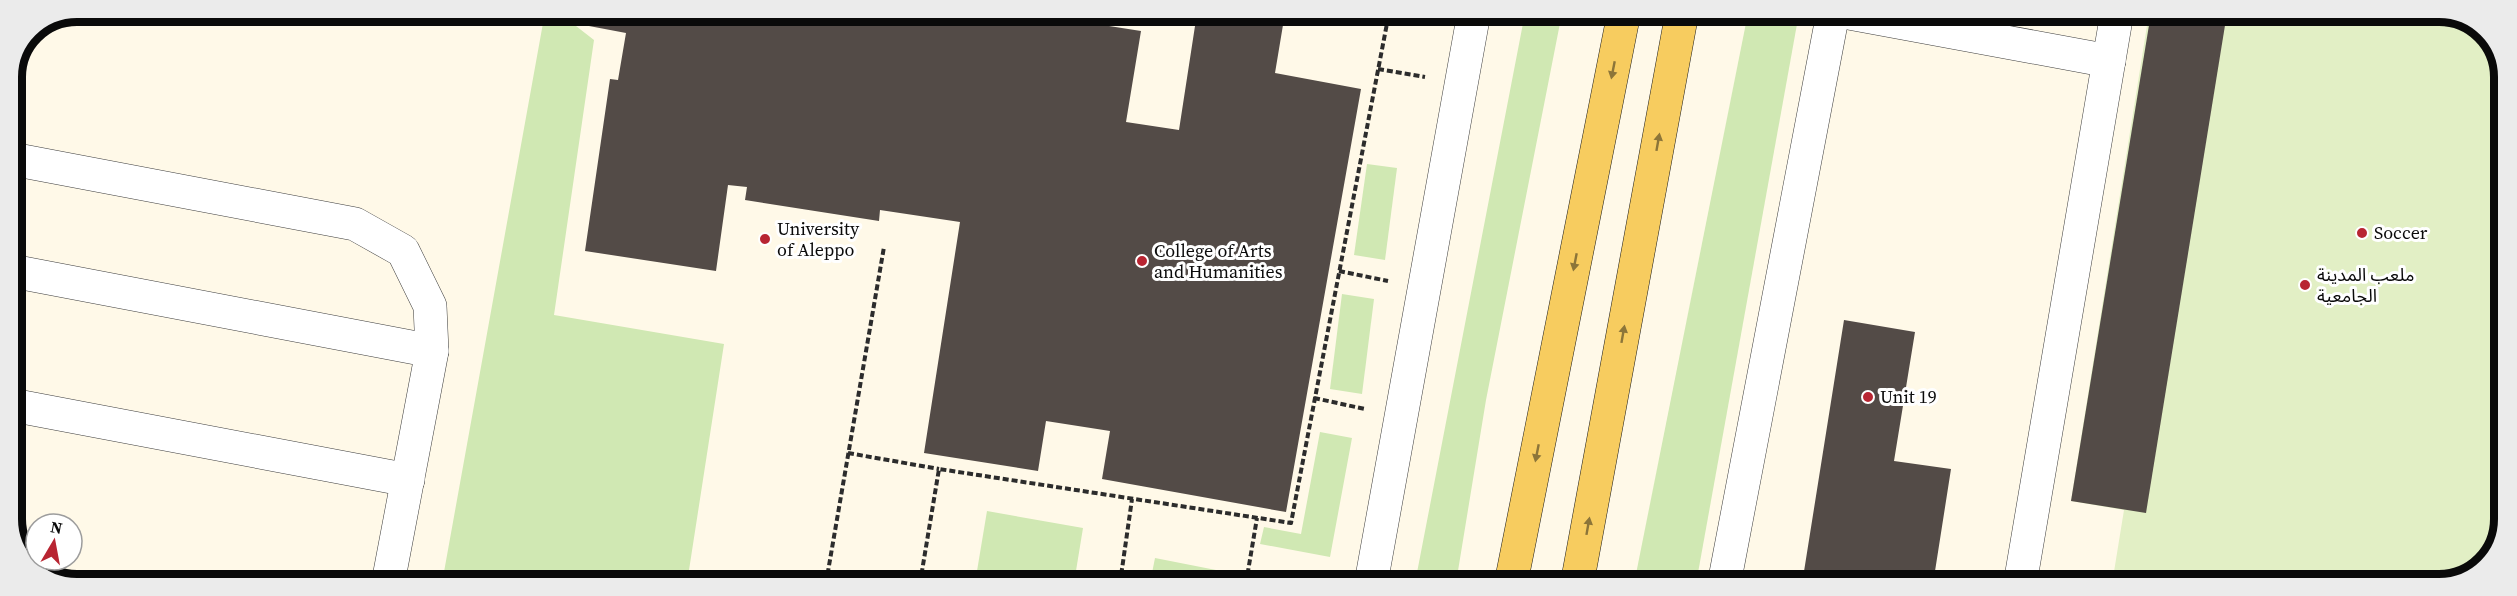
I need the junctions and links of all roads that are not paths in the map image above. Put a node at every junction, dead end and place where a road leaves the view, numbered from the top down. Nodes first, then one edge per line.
1 (1472, 22) edge
2 (1622, 22) edge
3 (1680, 22) edge
4 (1831, 22) edge
5 (1898, 22) edge
6 (2116, 22) edge
7 (2109, 61) junction
8 (22, 161) edge
9 (22, 273) edge
10 (432, 351) junction
11 (23, 407) edge
12 (408, 480) junction
13 (390, 574) edge
14 (1373, 574) edge
15 (1513, 574) edge
16 (1579, 574) edge
17 (1726, 574) edge
18 (2022, 574) edge

1 - 14 street
2 -> 15 main road
16 -> 3 main road
4 - 17 street
5 - 7 street
6 - 7 street
7 - 18 street
8 - 10 street
9 - 10 street
10 - 12 street
11 - 12 street
12 - 13 street

